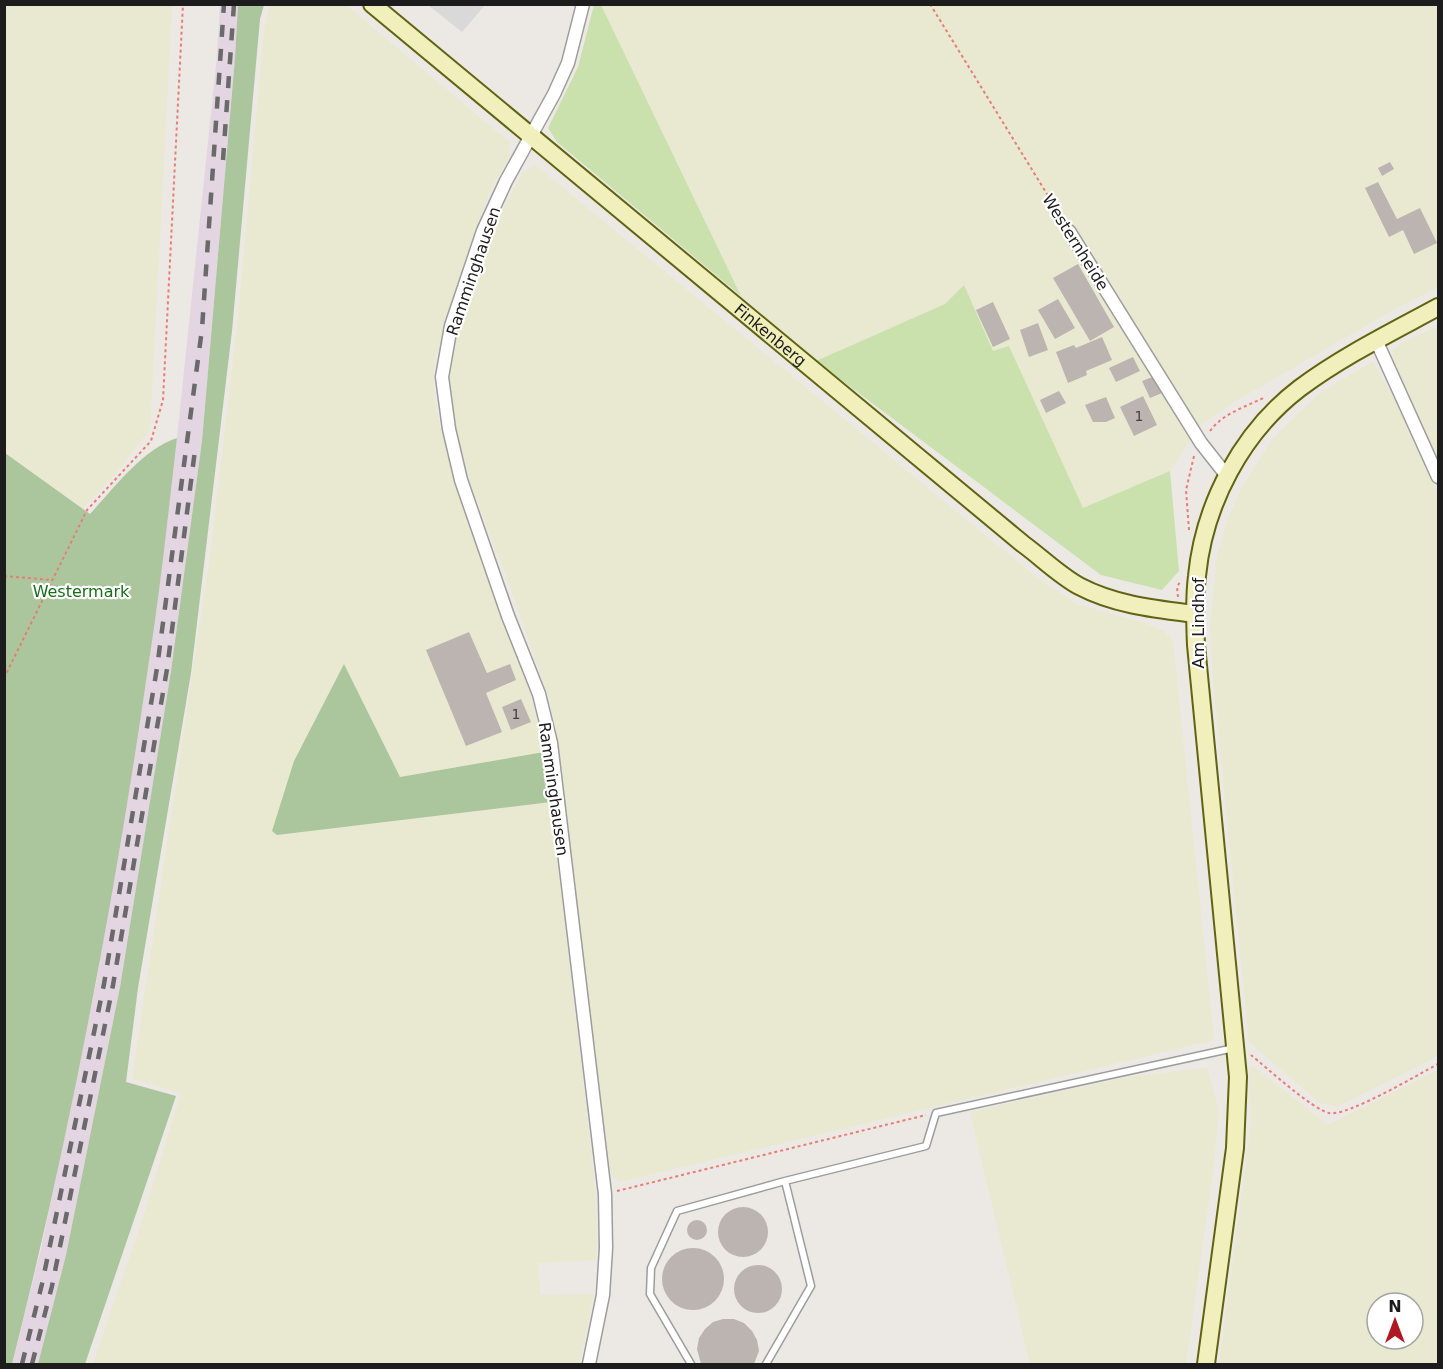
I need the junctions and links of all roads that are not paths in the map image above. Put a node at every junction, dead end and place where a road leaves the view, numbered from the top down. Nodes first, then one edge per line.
1 (372, 4) edge
2 (583, 4) edge
3 (530, 135) junction
4 (1069, 231) road end
5 (1438, 307) edge
6 (1376, 340) junction
7 (1227, 476) junction
8 (1438, 477) edge
9 (1195, 614) junction
10 (1235, 1048) junction
11 (785, 1180) junction
12 (589, 1365) edge
13 (691, 1365) edge
14 (766, 1365) edge
15 (1206, 1365) edge

1 - 3 street, Finkenberg
2 - 3 street, Ramminghausen
3 - 9 street, Finkenberg
3 - 12 street, Ramminghausen
4 - 7 street, Westernheide
5 - 6 street, Am Lindhof
6 - 7 street, Am Lindhof
6 - 8 street
7 - 9 street, Am Lindhof
9 - 10 street, Am Lindhof
10 - 11 lane
10 - 15 street, Am Lindhof
11 - 13 lane
11 - 14 lane

